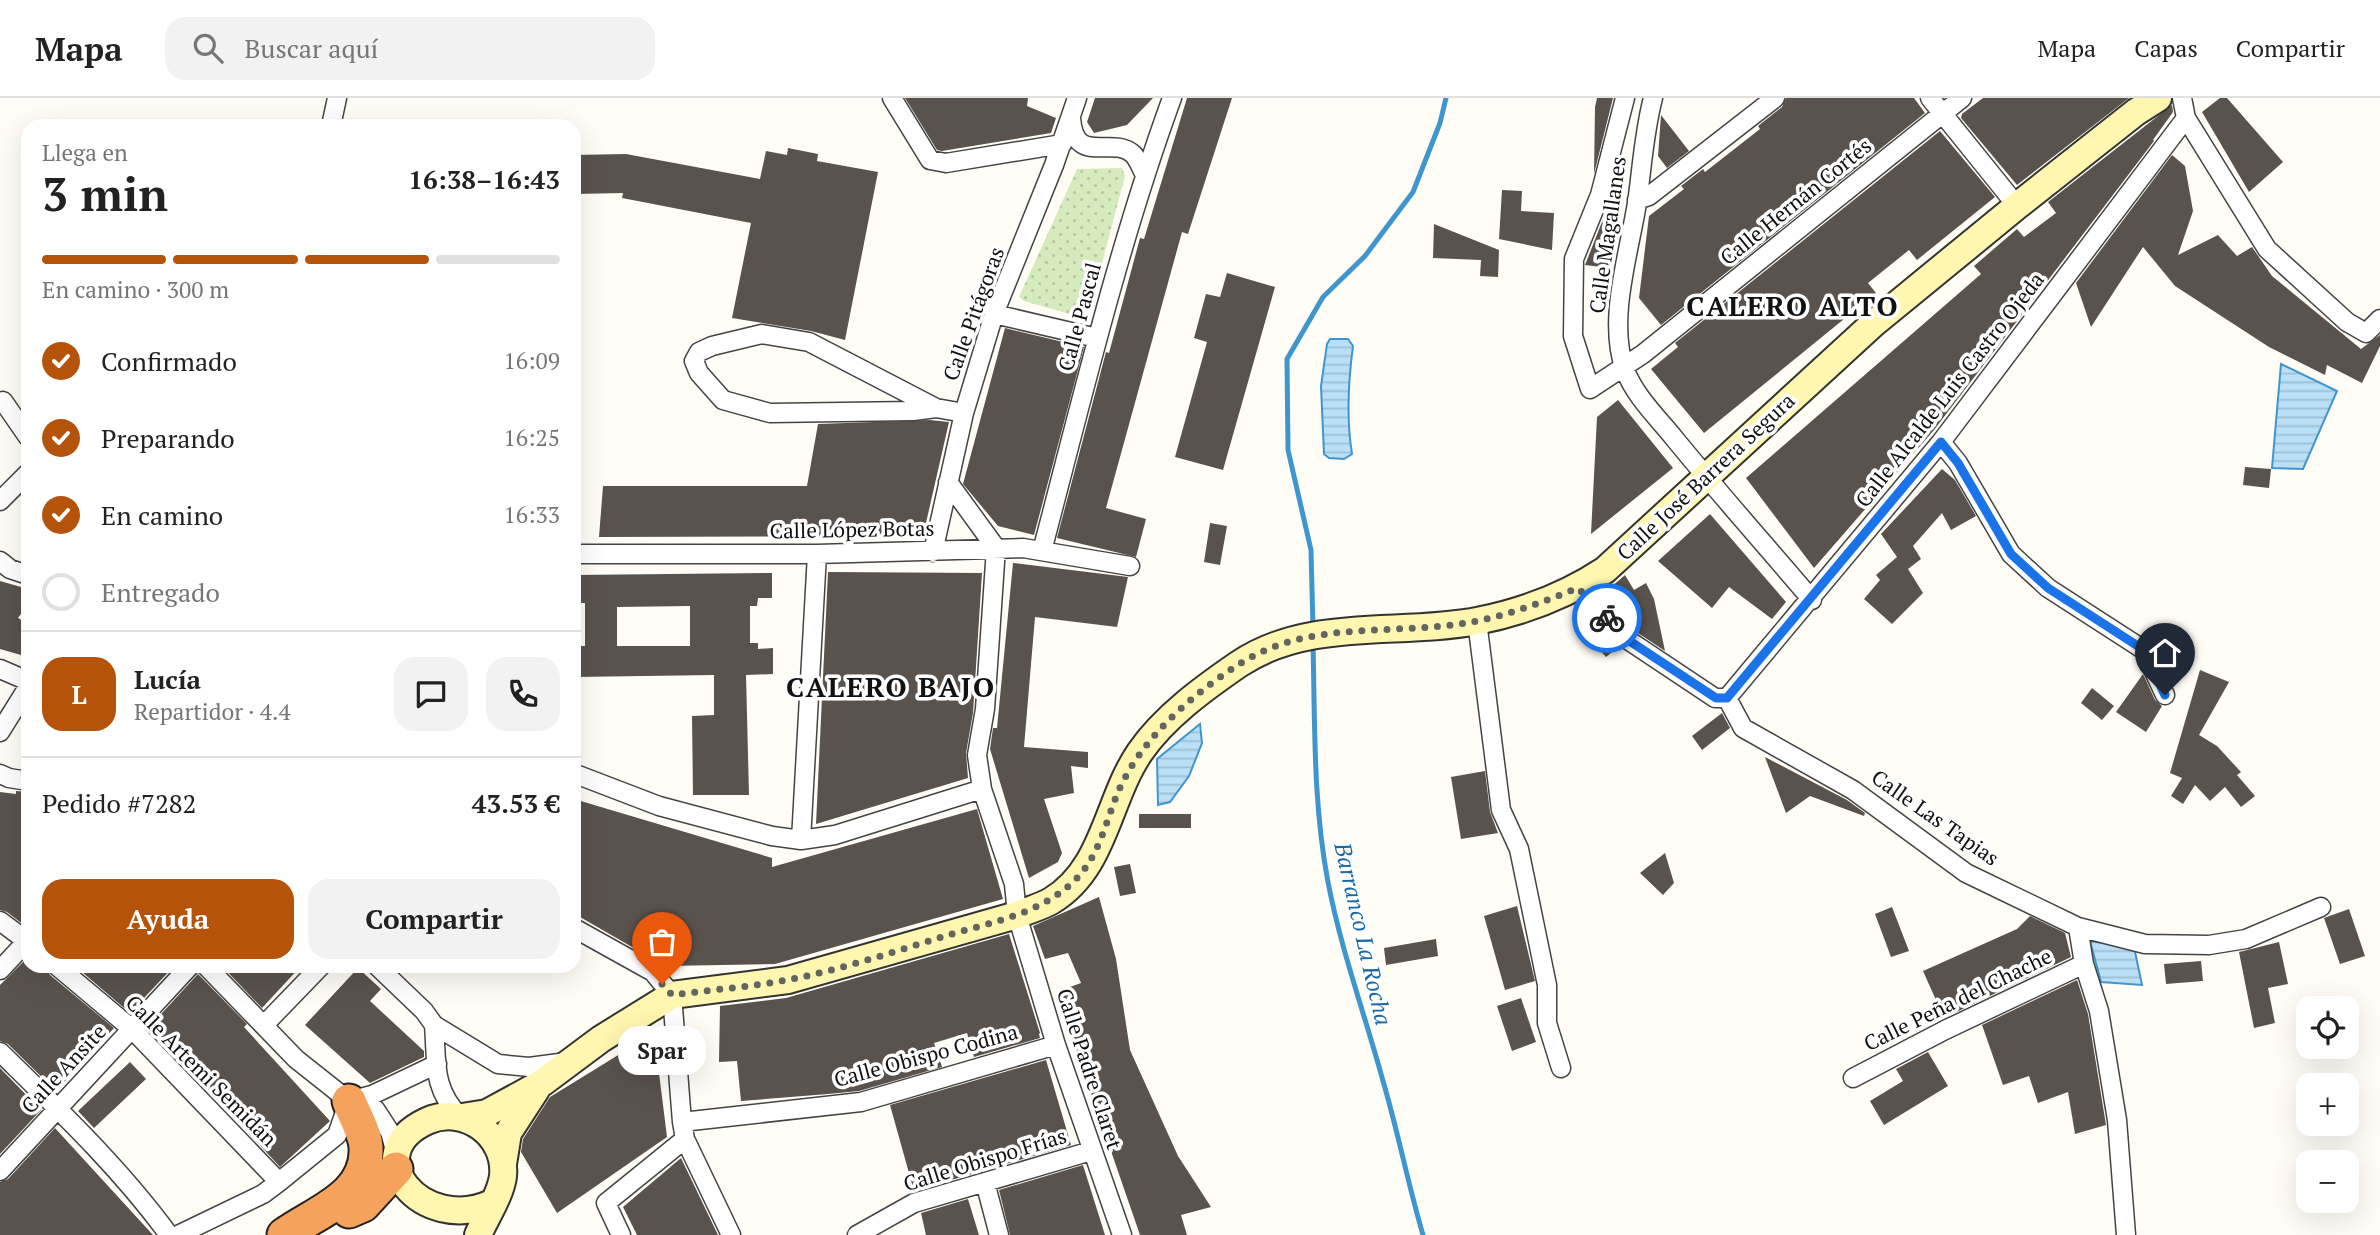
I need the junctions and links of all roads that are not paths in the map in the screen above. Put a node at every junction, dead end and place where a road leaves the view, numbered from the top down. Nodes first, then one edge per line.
1 (337, 98) edge
2 (892, 98) edge
3 (1077, 98) edge
4 (1172, 98) edge
5 (1625, 98) edge
6 (1653, 98) edge
7 (1775, 98) edge
8 (1930, 98) edge
9 (1962, 98) edge
10 (2158, 98) edge
11 (2182, 98) edge
12 (1943, 114) junction
13 (1071, 116) junction
14 (2186, 118) junction
15 (332, 119) edge
16 (1062, 144) junction
17 (1094, 149) junction
18 (1054, 165) junction
19 (1144, 173) junction
20 (1637, 200) junction
21 (2017, 206) junction
22 (994, 314) junction
23 (2380, 319) edge
24 (1097, 338) junction
25 (1624, 368) junction
26 (3, 401) dead end
27 (936, 408) junction
28 (964, 413) junction
29 (21, 427) edge
30 (1941, 442) junction
31 (1706, 477) junction
32 (21, 480) edge
33 (948, 482) junction
34 (0, 501) edge
35 (996, 548) junction
36 (1042, 551) junction
37 (933, 552) junction
38 (581, 554) edge
39 (817, 554) junction
40 (0, 561) edge
41 (1130, 566) dead end
42 (21, 573) edge
43 (1578, 588) junction
44 (1812, 600) junction
45 (1477, 621) junction
46 (0, 669) edge
47 (21, 678) edge
48 (2165, 695) dead end
49 (21, 698) edge
50 (1727, 698) junction
51 (0, 732) edge
52 (0, 774) edge
53 (581, 776) edge
54 (21, 780) edge
55 (982, 789) junction
56 (801, 840) junction
57 (2321, 907) dead end
58 (1017, 915) junction
59 (0, 921) edge
60 (2078, 927) junction
61 (581, 932) edge
62 (21, 936) edge
63 (21, 948) edge
64 (2084, 964) junction
65 (0, 970) edge
66 (65, 973) edge
67 (184, 973) edge
68 (213, 973) edge
69 (314, 973) edge
70 (384, 973) edge
71 (672, 995) junction
72 (264, 1025) junction
73 (434, 1025) junction
74 (132, 1029) junction
75 (1056, 1045) junction
76 (0, 1052) edge
77 (571, 1062) junction
78 (437, 1064) junction
79 (1561, 1068) dead end
80 (1853, 1078) dead end
81 (542, 1083) junction
82 (349, 1101) junction
83 (58, 1109) junction
84 (461, 1117) junction
85 (684, 1130) junction
86 (1091, 1151) junction
87 (397, 1163) junction
88 (503, 1164) junction
89 (0, 1171) edge
90 (279, 1182) junction
91 (985, 1182) junction
92 (492, 1203) junction
93 (169, 1235) edge
94 (178, 1235) edge
95 (284, 1235) edge
96 (299, 1235) edge
97 (478, 1235) edge
98 (621, 1235) edge
99 (731, 1235) edge
100 (857, 1235) edge
101 (999, 1235) edge
102 (1122, 1235) edge
103 (2126, 1235) edge

1 - 15 street
2 - 16 street
3 - 13 street, Calle Pitágoras
4 - 19 street, Calle Pascal
5 - 25 street, Calle Hernán Cortés
6 - 20 street, Calle Magallanes
7 - 20 street
8 - 12 street
9 - 12 street, Calle Hernán Cortés
10 - 21 street, Calle José Barrera Segura
11 - 14 street
12 - 21 street
12 - 25 street, Calle Hernán Cortés
13 - 16 street, Calle Pitágoras
13 - 17 street
14 - 23 street
14 - 30 street, Calle Alcalde Luis Castro Ojeda
16 - 18 street, Calle Pitágoras
17 - 18 street
17 - 19 street
18 - 22 street, Calle Pitágoras
19 - 24 street, Calle Pascal
20 - 25 street, Calle Magallanes
21 - 31 street, Calle José Barrera Segura
22 - 24 street
22 - 28 street, Calle Pitágoras
24 - 36 street, Calle Pascal
25 - 31 street, Calle Magallanes
26 - 29 street
27 - 27 street
27 - 28 street
28 - 33 street, Calle Pitágoras
30 - 44 street, Calle Alcalde Luis Castro Ojeda
30 - 48 street
31 - 43 street, Calle José Barrera Segura
31 - 44 street, Calle Magallanes
32 - 34 street
33 - 35 street
33 - 37 street, Calle Pitágoras
35 - 36 street, Calle López Botas
35 - 37 street, Calle López Botas
35 - 55 street, Calle Padre Claret
36 - 41 street, Calle López Botas
37 - 39 street, Calle López Botas
38 - 39 street, Calle López Botas
39 - 56 street
40 - 42 street
43 - 45 street, Calle José Barrera Segura
43 - 50 street
44 - 50 street, Calle Alcalde Luis Castro Ojeda
45 - 58 street, Calle José Barrera Segura
45 - 79 street
46 - 47 street
49 - 51 street
50 - 60 street, Calle Las Tapias
52 - 54 street
53 - 56 street
55 - 56 street
55 - 58 street, Calle Padre Claret
57 - 60 street, Calle Las Tapias
58 - 71 street, Calle José Barrera Segura
58 - 75 street, Calle Padre Claret
59 - 62 street
60 - 64 street
61 - 71 street
63 - 65 street
64 - 80 street, Calle Peña del Chache
64 - 103 street
66 - 74 street, Calle Artemi Semidán
67 - 74 street, Calle Ansite
68 - 72 street
69 - 72 street
70 - 73 street
71 - 77 street
71 - 85 street
72 - 82 street
73 - 77 street
73 - 78 street
74 - 83 street, Calle Ansite
74 - 90 street, Calle Artemi Semidán
75 - 85 street, Calle Obispo Codina
75 - 86 street, Calle Padre Claret
76 - 83 street
77 - 81 street
78 - 82 street
78 - 84 street
81 - 84 street
81 - 88 street
82 - 87 street
82 - 90 street
82 - 95 highway
83 - 89 street, Calle Ansite
83 - 93 street
84 - 87 street
84 - 88 street
85 - 98 street
85 - 99 street
86 - 91 street, Calle Obispo Frías
86 - 102 street, Calle Padre Claret
87 - 92 street
87 - 96 highway
88 - 92 street
90 - 94 street
91 - 100 street, Calle Obispo Frías
91 - 101 street
92 - 97 street

